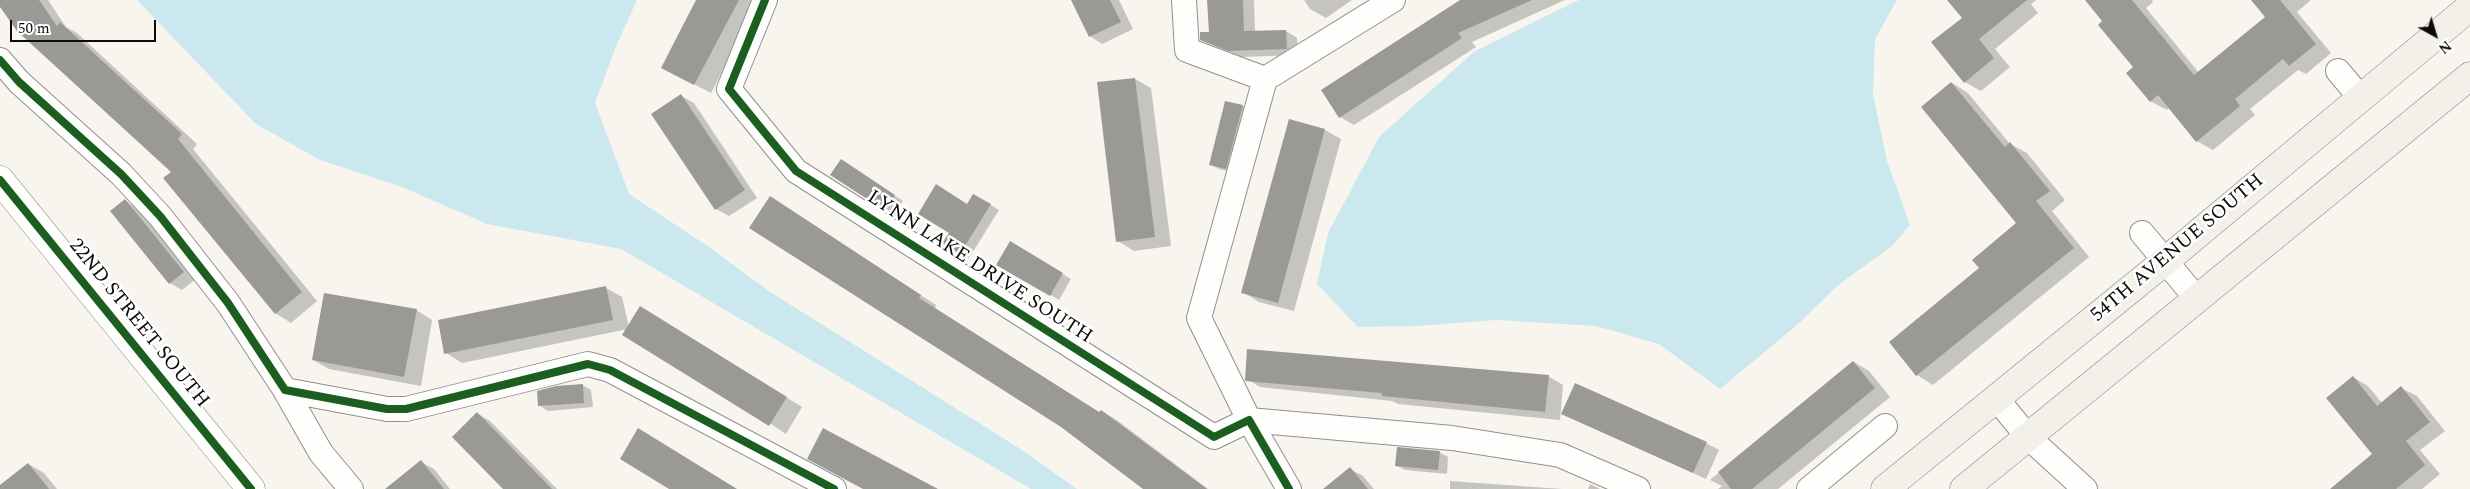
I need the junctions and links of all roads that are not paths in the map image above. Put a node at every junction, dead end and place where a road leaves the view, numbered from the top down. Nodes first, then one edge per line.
1 (765, 0) edge
2 (1184, 0) edge
3 (1393, 0) edge
4 (2470, 7) edge
5 (0, 60) edge
6 (2338, 71) dead end
7 (2470, 76) edge
8 (1265, 79) junction
9 (2360, 97) junction
10 (0, 180) edge
11 (2142, 233) dead end
12 (2164, 262) junction
13 (2197, 300) junction
14 (286, 390) junction
15 (1996, 398) junction
16 (1249, 420) junction
17 (1885, 426) dead end
18 (2028, 437) junction
19 (251, 489) edge
20 (351, 489) edge
21 (834, 489) edge
22 (1289, 489) edge
23 (1638, 489) edge
24 (1809, 489) edge
25 (1885, 489) edge
26 (1964, 489) edge
27 (2085, 489) edge

1 - 16 street, LYNN LAKE DRIVE SOUTH
2 - 8 street
3 - 8 street
4 - 9 main road, 54TH AVENUE SOUTH
5 - 14 street
6 - 9 street
7 - 13 main road
8 - 16 street
9 - 12 main road, 54TH AVENUE SOUTH
10 - 19 street, 22ND STREET SOUTH
11 - 12 street
12 - 13 street
12 - 15 main road, 54TH AVENUE SOUTH
13 - 18 main road
14 - 20 street
14 - 21 street
15 - 18 street
15 - 25 main road, 54TH AVENUE SOUTH
16 - 22 street
16 - 23 street
17 - 24 street
18 - 26 main road
18 - 27 street

